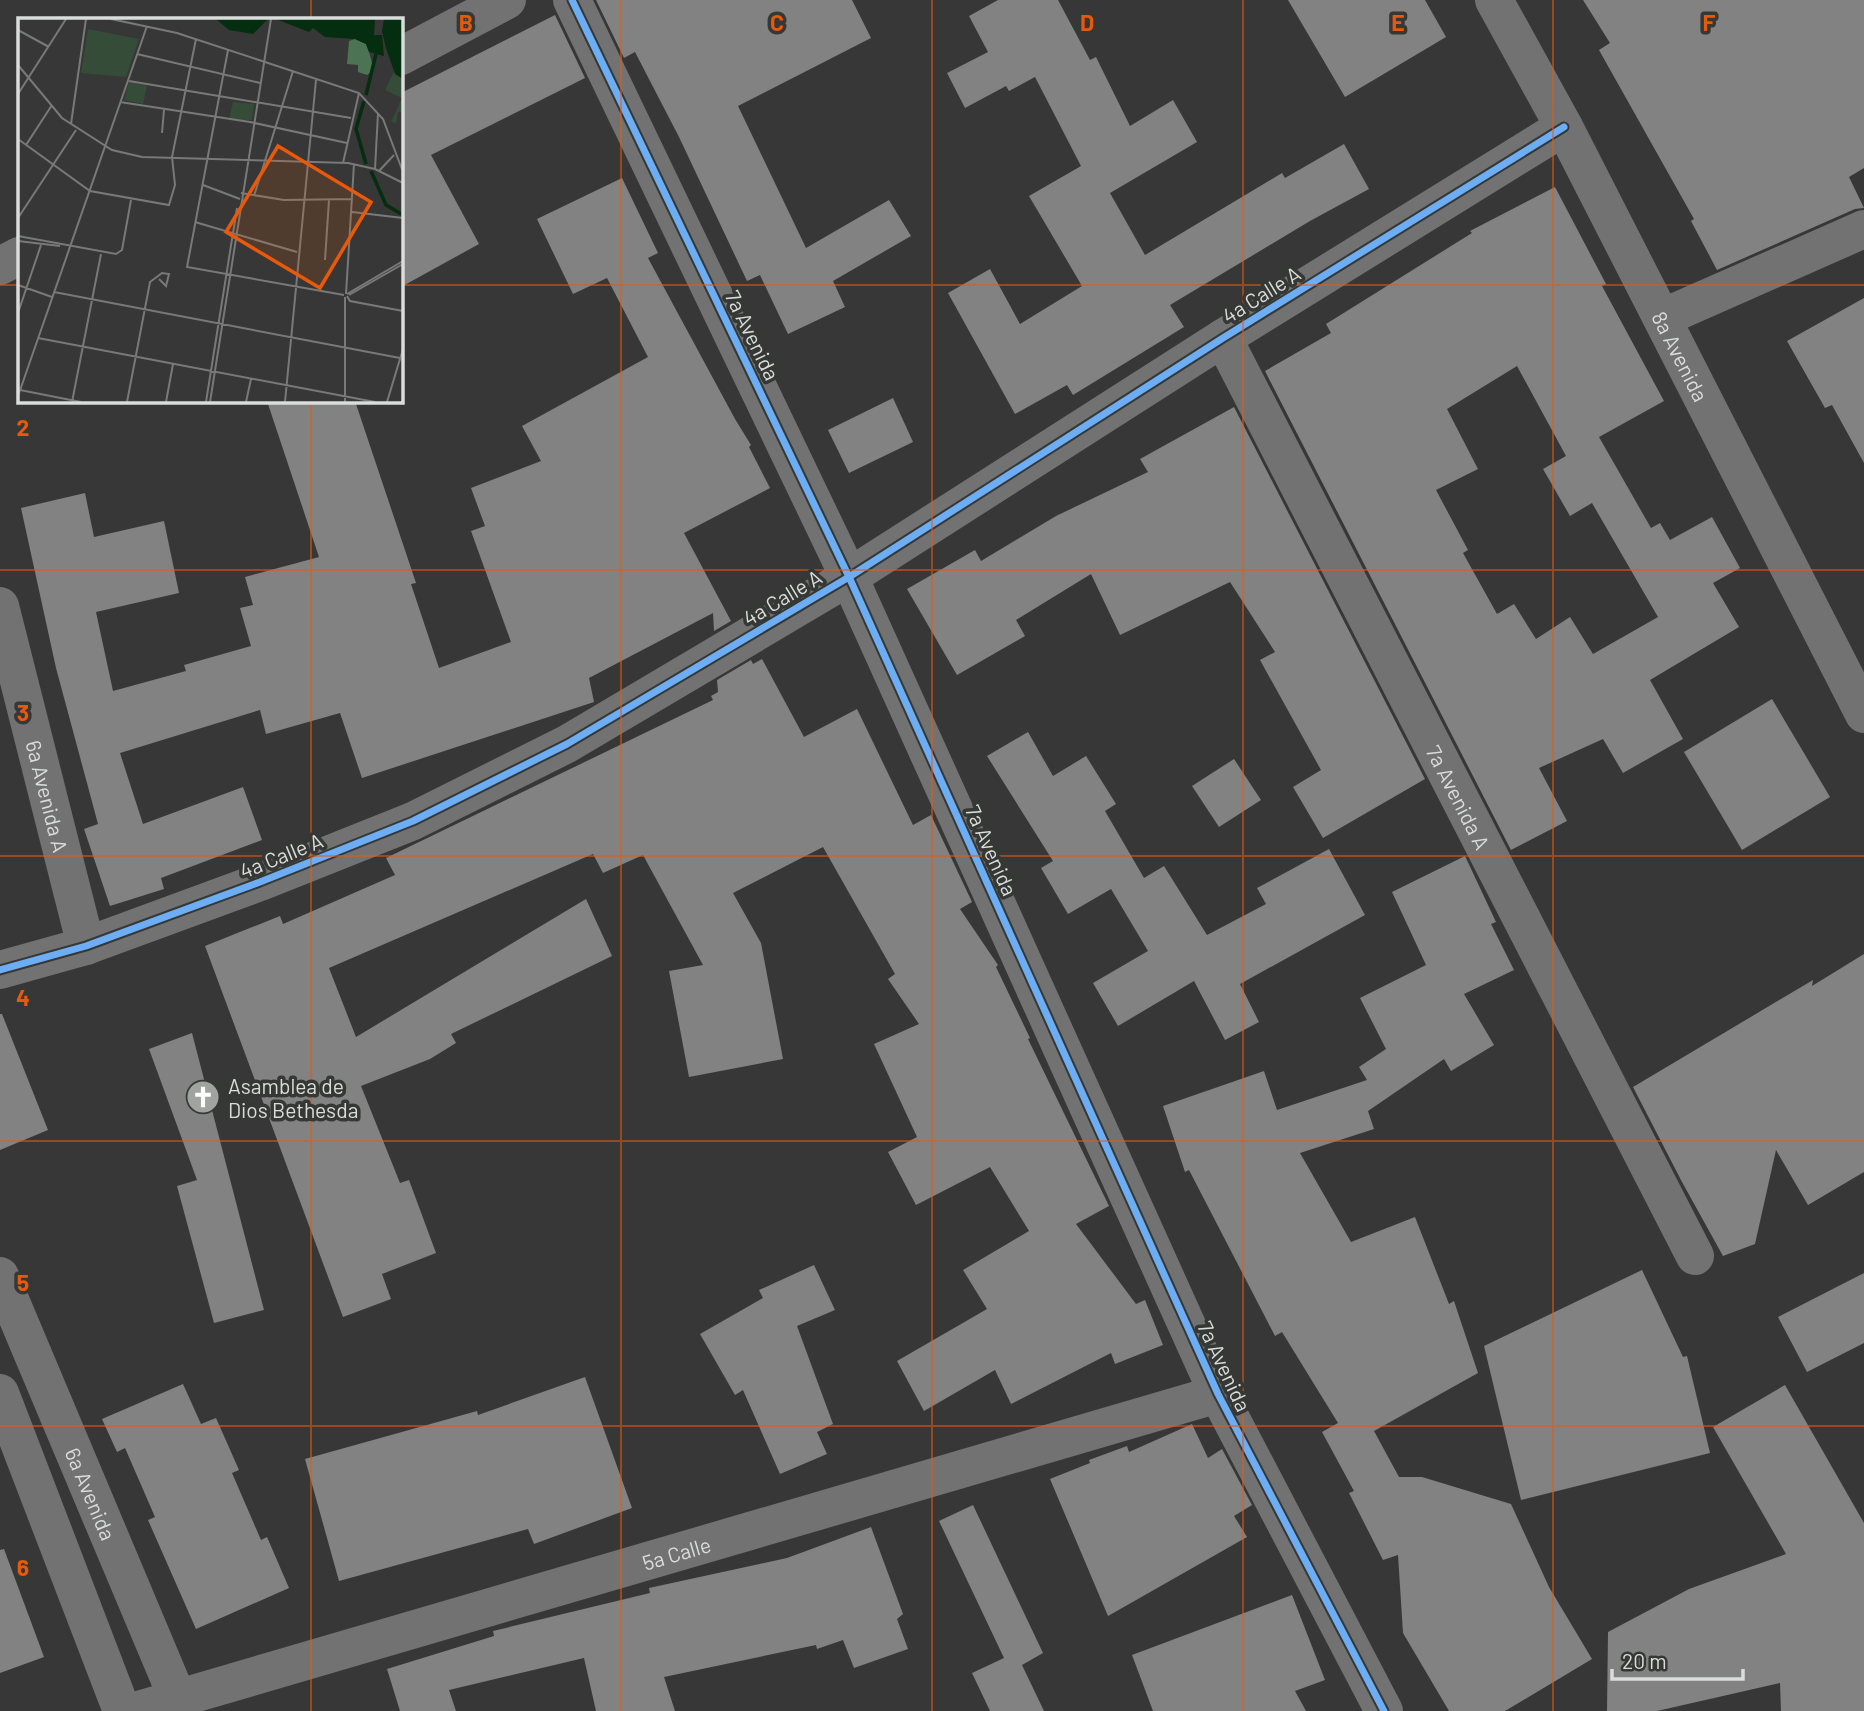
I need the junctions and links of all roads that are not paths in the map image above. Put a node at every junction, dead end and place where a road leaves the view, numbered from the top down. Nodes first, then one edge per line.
1 (507, 0) edge
2 (572, 0) edge
3 (1494, 0) edge
4 (402, 55) edge
5 (1564, 127) junction
6 (1864, 229) edge
7 (18, 257) edge
8 (0, 266) edge
9 (1662, 318) junction
10 (1223, 338) junction
11 (849, 577) junction
12 (0, 606) edge
13 (1864, 714) edge
14 (86, 946) junction
15 (0, 970) edge
16 (1695, 1256) dead end
17 (0, 1276) edge
18 (0, 1393) edge
19 (1218, 1394) junction
20 (181, 1705) edge
21 (122, 1711) edge
22 (135, 1711) edge
23 (1384, 1711) edge

1 - 4 street
2 - 11 street, 7a Avenida
3 - 5 street, 8a Avenida
5 - 9 street, 8a Avenida
5 - 10 street, 4a Calle A
6 - 9 street
7 - 8 street
9 - 13 street, 8a Avenida
10 - 11 street, 4a Calle A
10 - 16 street, 7a Avenida A
11 - 14 street, 4a Calle A
11 - 19 street, 7a Avenida
12 - 14 street, 6a Avenida A
14 - 15 street, 4a Calle A
17 - 20 street, 6a Avenida
18 - 21 street
19 - 20 street, 5a Calle
19 - 23 street, 7a Avenida
20 - 22 street, 5a Calle

